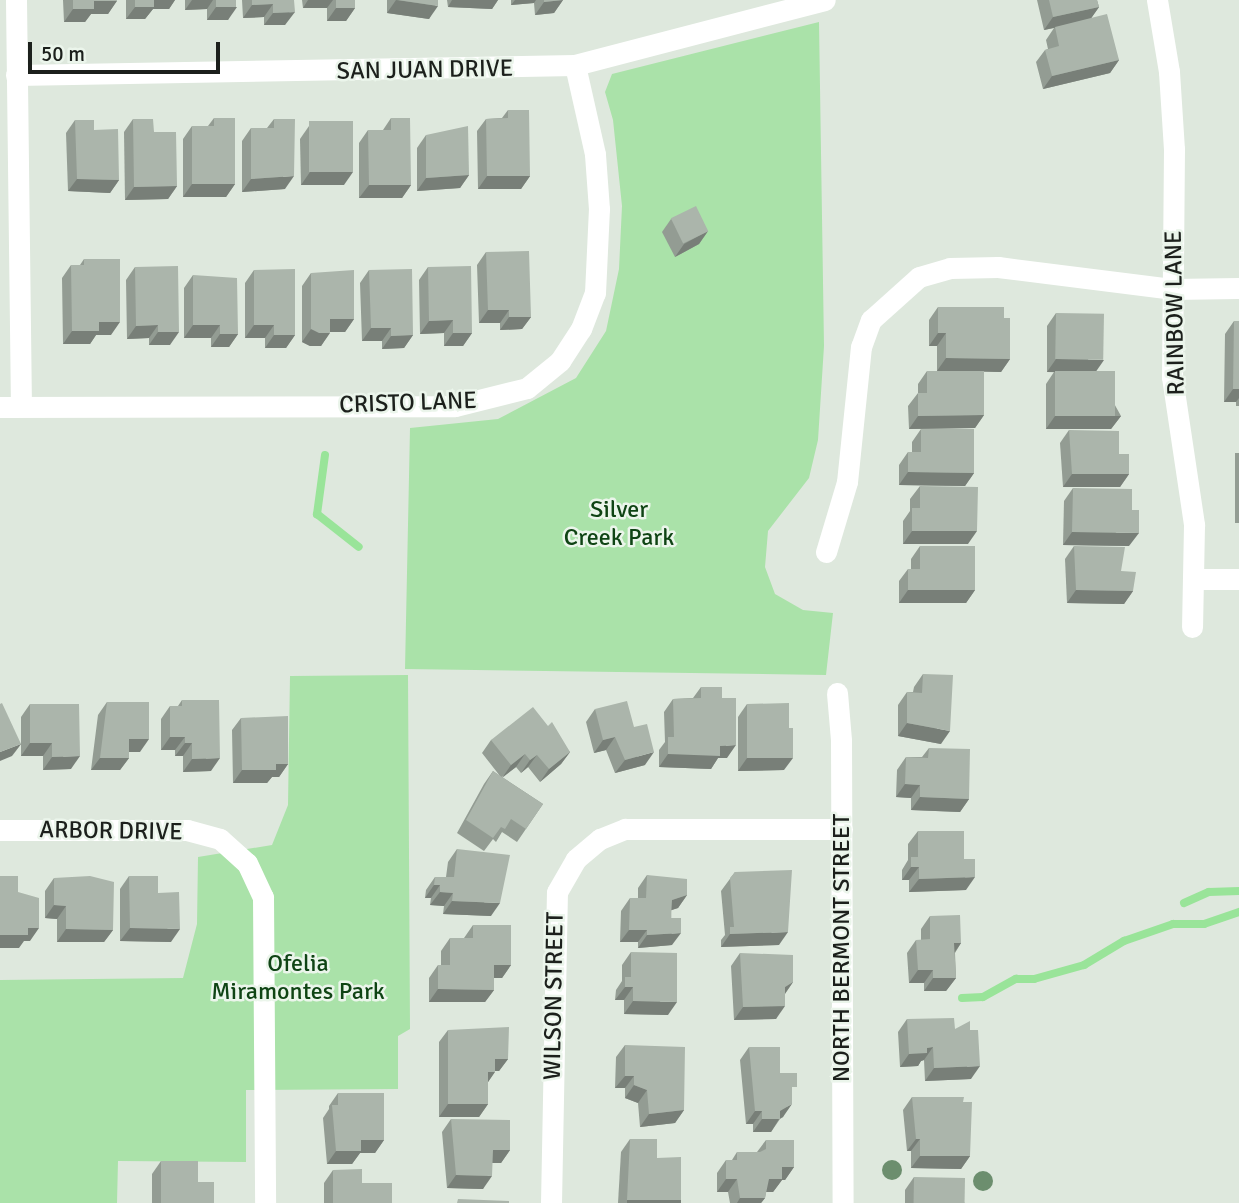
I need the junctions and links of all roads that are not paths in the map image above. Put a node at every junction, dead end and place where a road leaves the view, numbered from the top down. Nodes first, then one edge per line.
1 (16, 0) edge
2 (824, 0) edge
3 (1157, 0) edge
4 (575, 65) junction
5 (16, 75) junction
6 (9, 254) edge
7 (1239, 288) edge
8 (1172, 289) junction
9 (11, 407) edge
10 (826, 552) dead end
11 (1193, 579) junction
12 (1239, 579) edge
13 (1192, 627) dead end
14 (837, 693) dead end
15 (842, 829) junction
16 (0, 830) edge
17 (265, 1203) edge
18 (551, 1203) edge
19 (843, 1203) edge

1 - 5 street
2 - 4 street, SAN JUAN DRIVE
3 - 8 street, RAINBOW LANE
4 - 5 street, SAN JUAN DRIVE
4 - 9 street, CRISTO LANE
5 - 6 street
6 - 9 street
7 - 8 street
8 - 10 street
8 - 11 street, RAINBOW LANE
11 - 12 street
11 - 13 street, RAINBOW LANE
14 - 15 street, NORTH BERMONT STREET
15 - 18 street, WILSON STREET
15 - 19 street, NORTH BERMONT STREET
16 - 17 street, ARBOR DRIVE

